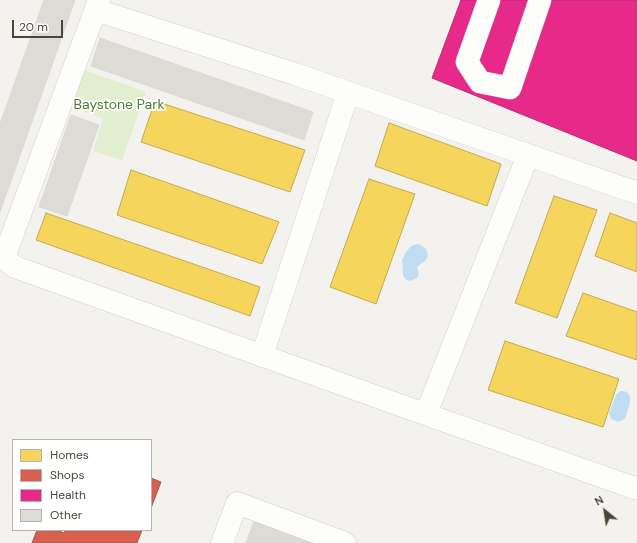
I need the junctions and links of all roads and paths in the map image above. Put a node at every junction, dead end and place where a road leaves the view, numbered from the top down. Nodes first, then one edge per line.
1 (489, 0) edge
2 (540, 0) edge
3 (97, 5) edge
4 (348, 93) junction
5 (528, 155) junction
6 (637, 193) edge
7 (262, 356) junction
8 (426, 414) junction
9 (637, 488) edge
10 (222, 543) edge
11 (345, 543) edge

1 - 2 street
3 - 4 street
3 - 7 street
4 - 5 street
4 - 7 street
5 - 6 street
5 - 8 street
7 - 8 street
8 - 9 street
10 - 11 street

